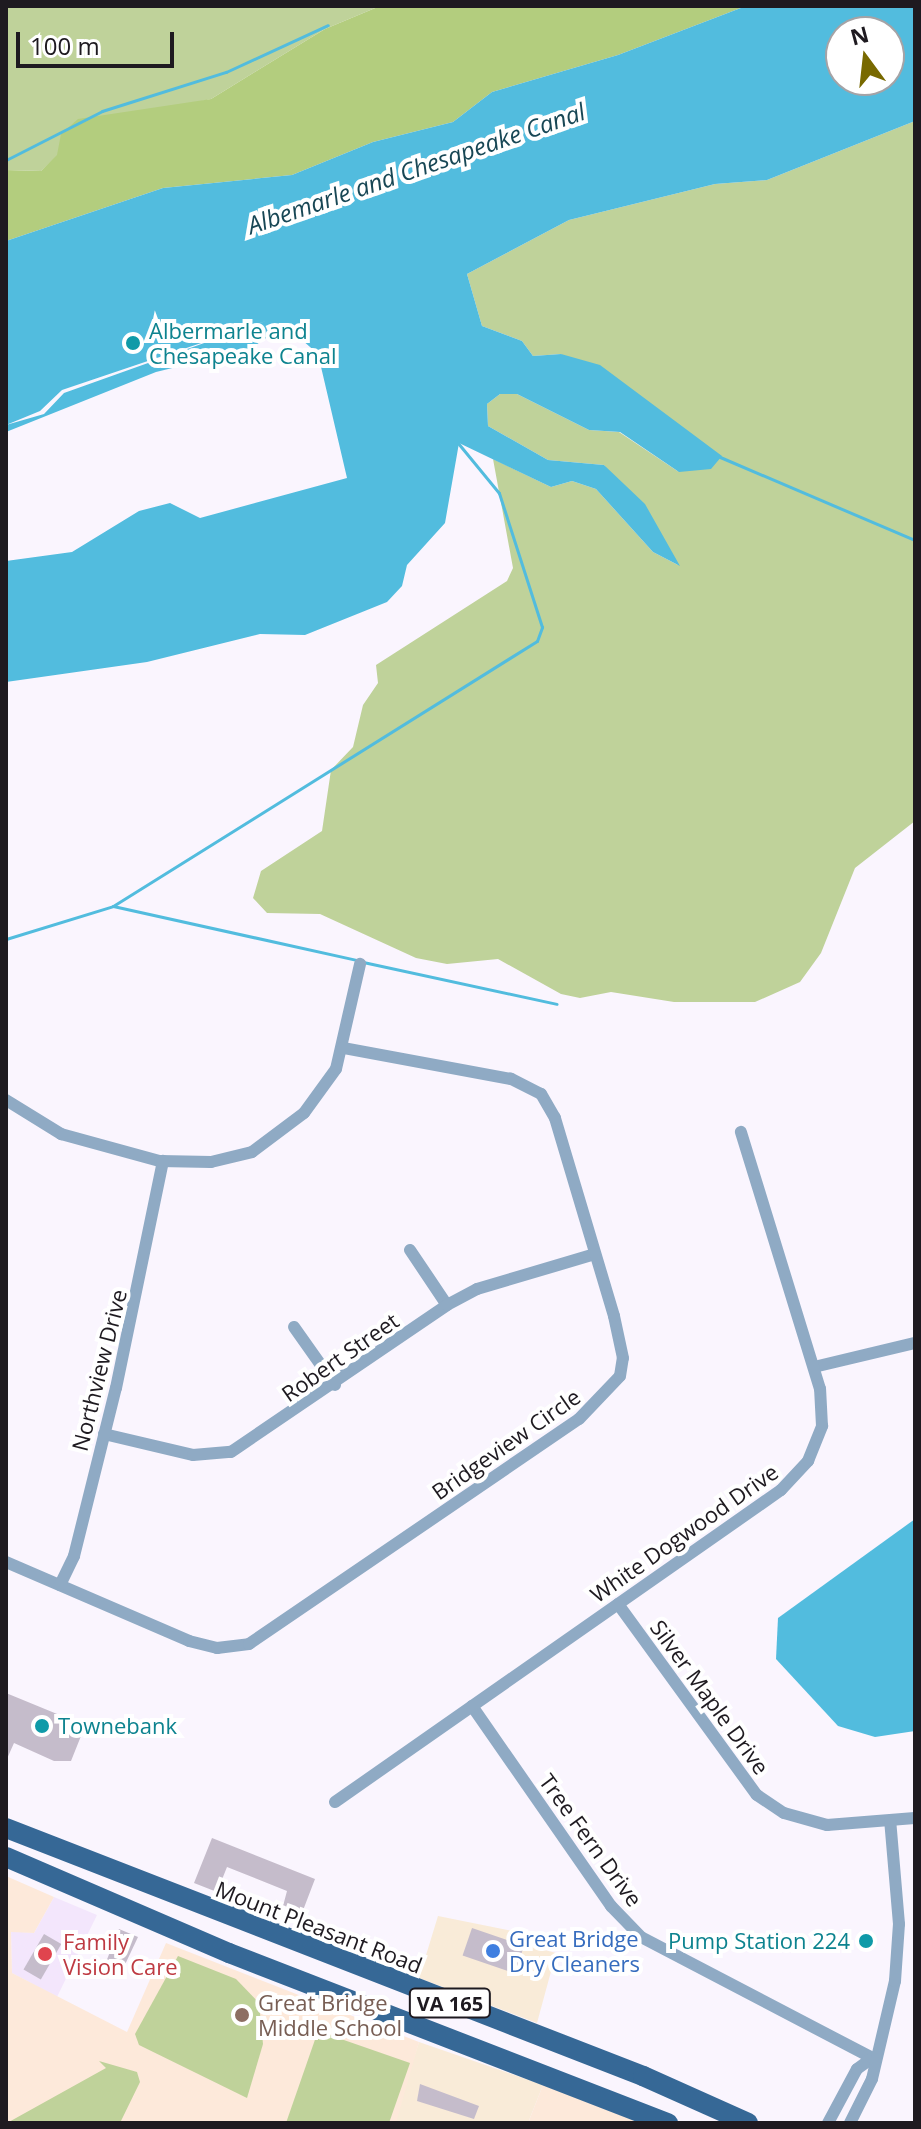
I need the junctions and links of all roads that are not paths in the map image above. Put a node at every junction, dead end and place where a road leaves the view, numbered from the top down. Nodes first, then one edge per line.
1 (360, 964) dead end
2 (343, 1048) junction
3 (6, 1100) edge
4 (741, 1132) dead end
5 (163, 1161) junction
6 (410, 1250) dead end
7 (595, 1254) junction
8 (447, 1305) junction
9 (294, 1327) dead end
10 (915, 1343) edge
11 (814, 1367) junction
12 (335, 1385) junction
13 (104, 1434) junction
14 (6, 1562) edge
15 (60, 1585) junction
16 (618, 1604) junction
17 (472, 1706) junction
18 (335, 1802) dead end
19 (915, 1818) edge
20 (890, 1820) junction
21 (6, 1831) edge
22 (6, 1857) edge
23 (872, 2058) junction
24 (668, 2123) edge
25 (748, 2123) edge
26 (828, 2123) edge
27 (850, 2123) edge

1 - 2 street
2 - 5 street
2 - 7 street, Bridgeview Circle
3 - 5 street
4 - 11 street, White Dogwood Drive
5 - 13 street, Northview Drive
6 - 8 street
7 - 8 street, Robert Street
7 - 15 street, Bridgeview Circle
8 - 12 street, Robert Street
9 - 12 street
10 - 11 street
11 - 16 street, White Dogwood Drive
12 - 13 street, Robert Street
13 - 15 street, Northview Drive
14 - 15 street, Bridgeview Circle
16 - 17 street, White Dogwood Drive
16 - 20 street, Silver Maple Drive
17 - 18 street, White Dogwood Drive
17 - 23 street, Tree Fern Drive
19 - 20 street, Silver Maple Drive
20 - 23 street
21 - 25 main road, Mount Pleasant Road / VA 165
22 - 24 main road, VA 165
23 - 26 street
23 - 27 street

